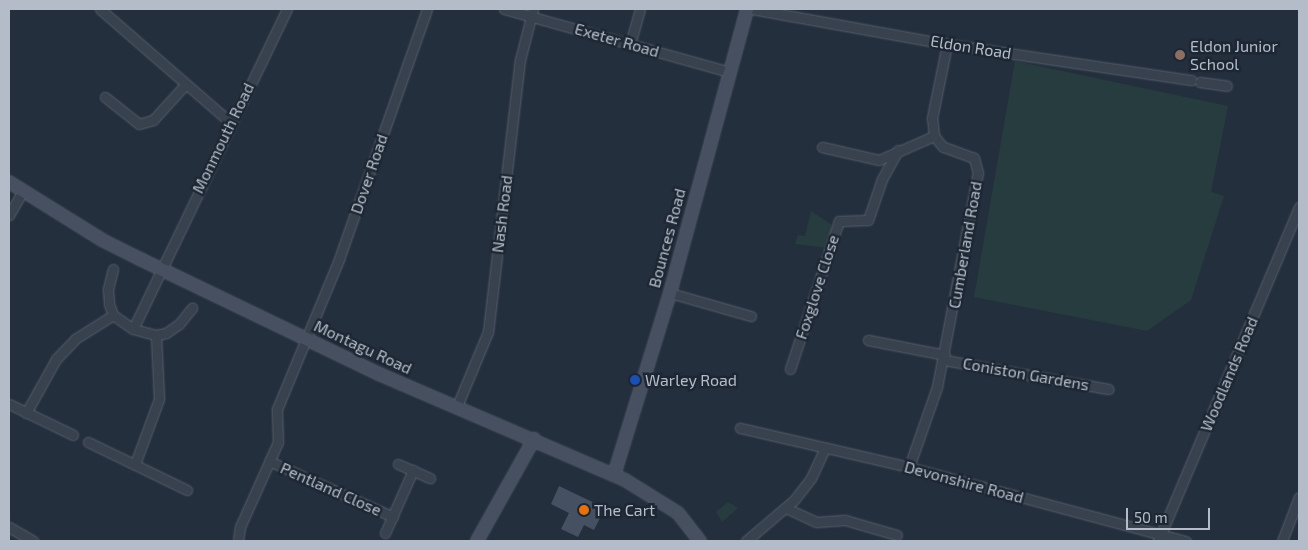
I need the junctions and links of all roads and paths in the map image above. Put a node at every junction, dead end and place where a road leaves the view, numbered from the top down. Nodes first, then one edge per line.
1 (100, 9) edge
2 (287, 9) edge
3 (427, 9) edge
4 (504, 9) edge
5 (640, 9) edge
6 (747, 9) edge
7 (752, 9) edge
8 (532, 12) edge
9 (630, 44) junction
10 (947, 44) junction
11 (729, 72) junction
12 (185, 85) junction
13 (1228, 86) dead end
14 (105, 97) dead end
15 (230, 122) junction
16 (934, 136) junction
17 (822, 147) dead end
18 (898, 150) junction
19 (9, 182) edge
20 (23, 191) junction
21 (1299, 207) edge
22 (9, 215) edge
23 (113, 269) dead end
24 (161, 269) junction
25 (670, 292) junction
26 (192, 308) dead end
27 (113, 315) junction
28 (751, 316) dead end
29 (133, 329) junction
30 (156, 335) junction
31 (307, 338) junction
32 (868, 340) dead end
33 (944, 357) junction
34 (790, 369) dead end
35 (1108, 388) dead end
36 (9, 404) edge
37 (457, 406) junction
38 (26, 413) junction
39 (740, 428) dead end
40 (73, 435) dead end
41 (534, 439) junction
42 (88, 442) dead end
43 (825, 448) junction
44 (269, 461) junction
45 (134, 464) junction
46 (398, 464) dead end
47 (910, 467) junction
48 (414, 470) junction
49 (614, 475) junction
50 (430, 478) dead end
51 (187, 490) dead end
52 (1299, 497) edge
53 (786, 508) junction
54 (393, 517) junction
55 (9, 527) edge
56 (386, 532) dead end
57 (897, 535) dead end
58 (1159, 538) edge
59 (753, 540) edge
60 (33, 541) edge
61 (238, 541) edge
62 (477, 541) edge
63 (700, 541) edge
64 (1186, 541) edge
65 (1282, 541) edge

1 - 12 street
2 - 15 street, Monmouth Road
3 - 31 street, Dover Road
4 - 8 street, Exeter Road
5 - 9 street
6 - 11 main road, Bounces Road
7 - 10 street, Eldon Road
8 - 9 street, Exeter Road
8 - 37 street, Nash Road
9 - 11 street, Exeter Road
10 - 13 street, Eldon Road
10 - 16 street
11 - 25 main road, Bounces Road
12 - 14 street
12 - 15 street
15 - 24 street, Monmouth Road
16 - 18 street
16 - 33 street, Cumberland Road
17 - 18 street
18 - 34 street, Foxglove Close
19 - 20 main road, Montagu Road
20 - 22 street
20 - 24 main road, Montagu Road
21 - 58 street, Woodlands Road
23 - 27 street
24 - 29 street, Monmouth Road
24 - 31 main road, Montagu Road
25 - 28 street
25 - 49 main road, Bounces Road
26 - 30 street
27 - 29 street
27 - 38 street
29 - 30 street
30 - 45 street
31 - 37 main road, Montagu Road
31 - 44 street, Dover Road
32 - 33 street, Coniston Gardens
33 - 35 street, Coniston Gardens
33 - 47 street, Cumberland Road
36 - 38 street
37 - 41 main road, Montagu Road
38 - 40 street
39 - 43 street, Devonshire Road
41 - 49 main road, Montagu Road
41 - 62 main road
42 - 45 street
43 - 47 street, Devonshire Road
43 - 53 street
44 - 54 street, Pentland Close
44 - 61 street, Dover Road
45 - 51 street
46 - 48 street
47 - 58 street, Devonshire Road
48 - 50 street
48 - 54 street, Pentland Close
49 - 63 main road, Montagu Road
52 - 65 street
53 - 57 street
53 - 59 street
54 - 56 street, Pentland Close
55 - 60 street
58 - 64 street, Devonshire Road

